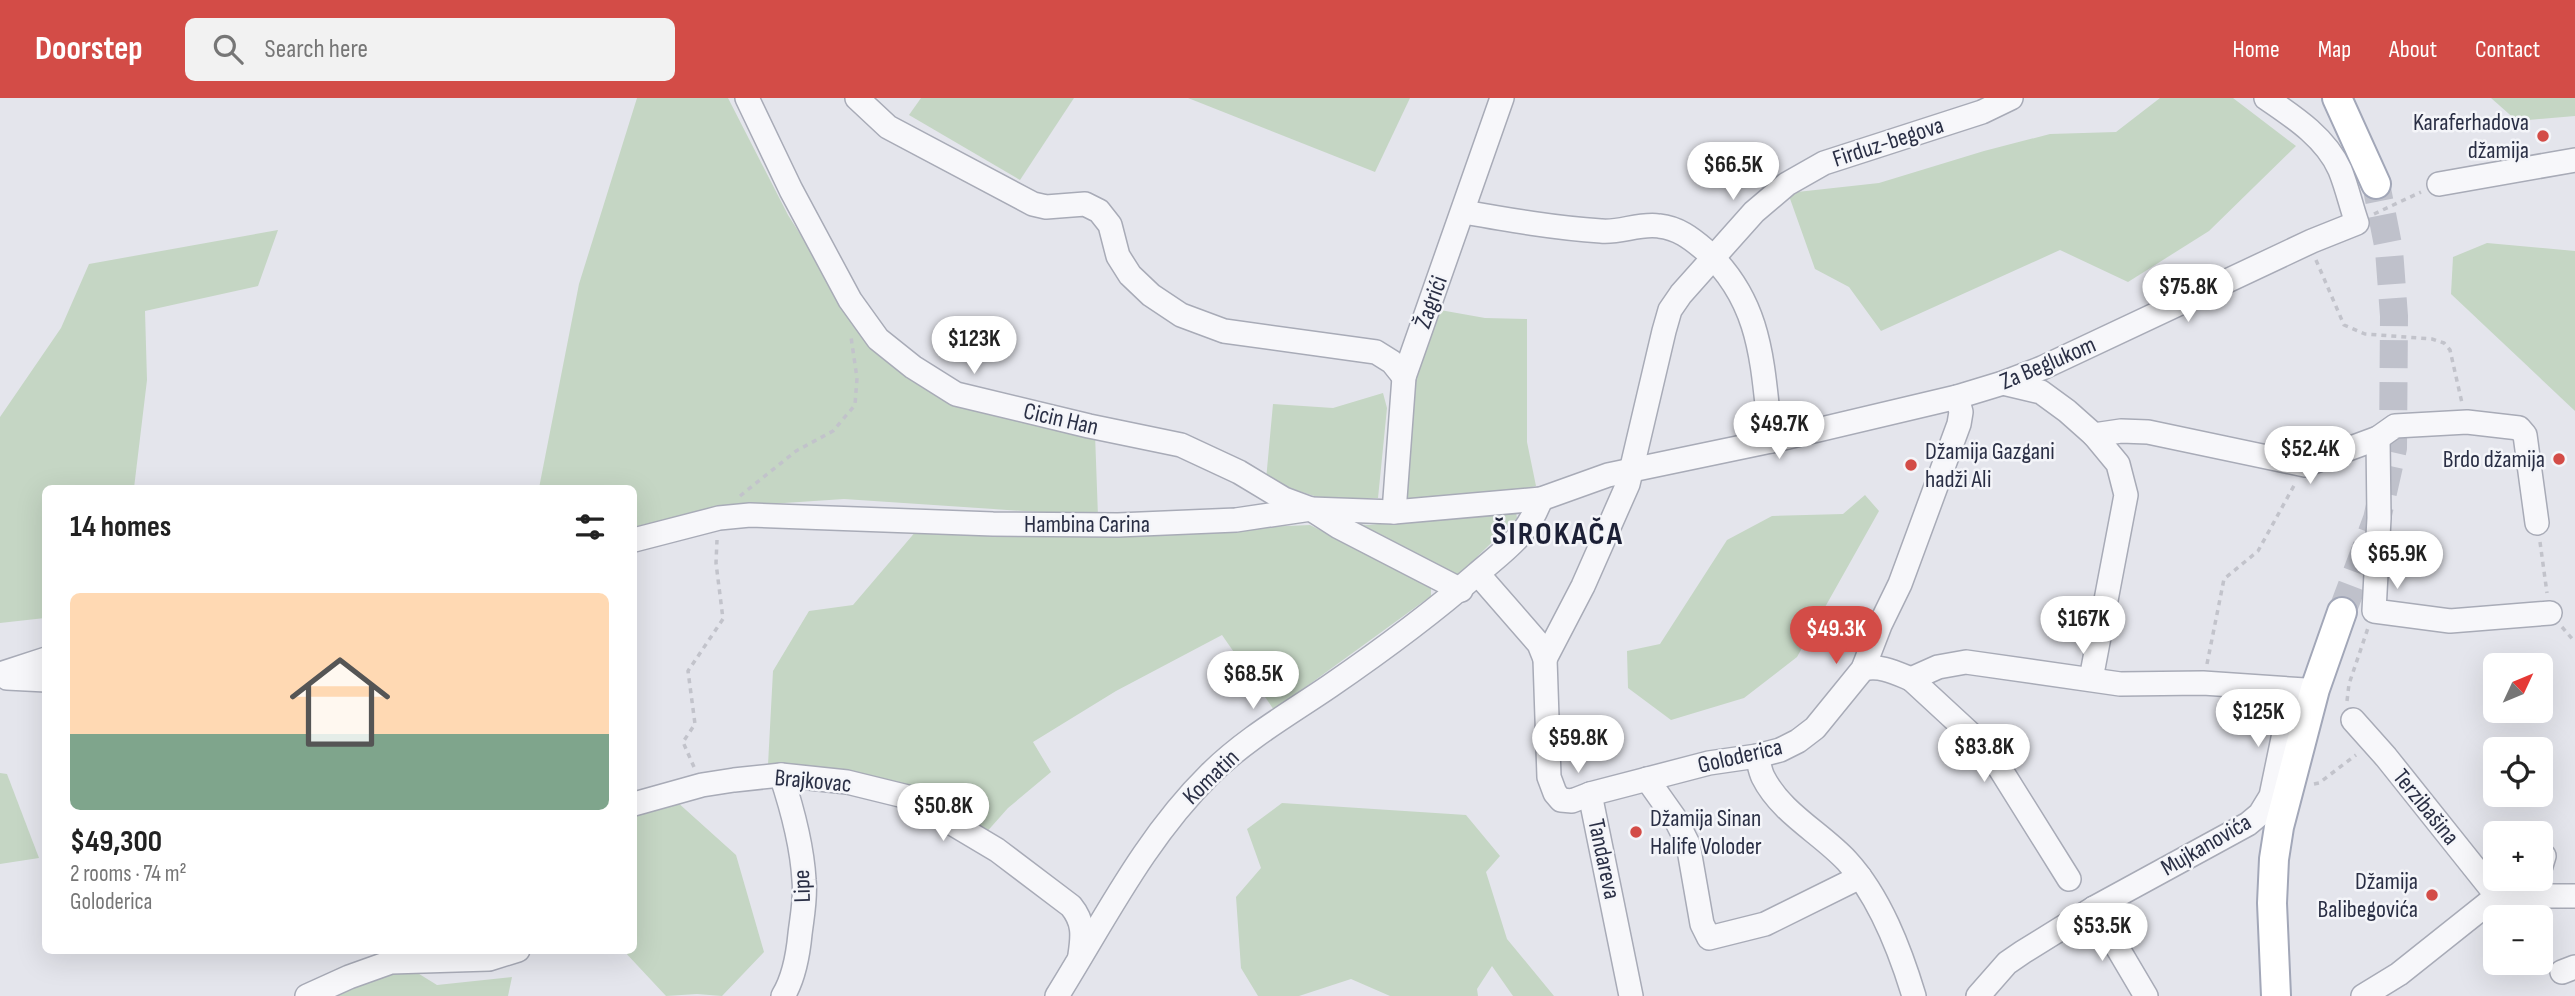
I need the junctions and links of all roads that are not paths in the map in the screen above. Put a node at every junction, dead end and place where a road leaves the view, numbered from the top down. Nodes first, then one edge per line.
1 (747, 98) edge
2 (857, 98) edge
3 (1502, 98) edge
4 (2011, 98) edge
5 (2266, 98) edge
6 (2337, 98) edge
7 (2575, 160) edge
8 (2376, 184) tunnel mouth
9 (2439, 184) road end
10 (1464, 212) junction
11 (1713, 257) junction
12 (1404, 377) junction
13 (2003, 383) junction
14 (1957, 397) junction
15 (2094, 435) junction
16 (2378, 438) junction
17 (1771, 441) junction
18 (1633, 469) junction
19 (1541, 499) junction
20 (1311, 509) junction
21 (1394, 512) junction
22 (2537, 523) road end
23 (637, 539) edge
24 (1478, 574) junction
25 (1461, 590) junction
26 (2342, 612) tunnel mouth
27 (2550, 614) road end
28 (1545, 659) junction
29 (42, 660) edge
30 (1863, 669) junction
31 (0, 676) edge
32 (1910, 679) junction
33 (2091, 679) junction
34 (42, 680) edge
35 (2304, 690) junction
36 (2353, 720) road end
37 (1757, 756) junction
38 (781, 775) junction
39 (1647, 779) junction
40 (1590, 794) junction
41 (637, 803) edge
42 (1860, 877) junction
43 (2069, 879) dead end
44 (2553, 883) edge
45 (2507, 891) edge
46 (2497, 896) junction
47 (2575, 896) edge
48 (2094, 908) junction
49 (505, 954) edge
50 (1075, 967) junction
51 (307, 996) edge
52 (783, 996) edge
53 (1057, 996) edge
54 (1080, 996) edge
55 (1631, 996) edge
56 (1914, 996) edge
57 (1978, 996) edge
58 (2146, 996) edge
59 (2276, 996) edge
60 (2363, 996) edge

1 - 20 street, Cicin Han
2 - 12 street
3 - 10 street, Žagrići
4 - 11 street, Firduz-begova
5 - 13 street, Za Beglukom
6 - 8 main road
7 - 9 street
10 - 11 street
10 - 12 street, Žagrići
11 - 17 street
11 - 18 street, Firduz-begova
12 - 21 street, Žagrići
13 - 14 street, Za Beglukom
13 - 15 street
14 - 17 street, Za Beglukom
14 - 30 street, Goloderica
15 - 16 street
15 - 33 street
16 - 22 street
16 - 27 street
17 - 18 street, Za Beglukom
18 - 19 street, Za Beglukom
18 - 28 street
19 - 21 street, Hambina Carina
19 - 24 street, Komatin
20 - 21 street, Hambina Carina
20 - 23 street, Hambina Carina
20 - 25 street
24 - 25 street, Komatin
24 - 28 street
25 - 50 street, Komatin
26 - 35 main road
28 - 40 street, Tandareva
29 - 31 street
30 - 32 street
30 - 37 street, Goloderica
31 - 34 street
32 - 33 street
32 - 43 street
33 - 35 street
35 - 48 street, Mujkanovića
35 - 59 main road
36 - 46 street, Terzibašina
37 - 39 street, Goloderica
37 - 42 street
38 - 41 street, Brajkovac
38 - 50 street, Brajkovac
38 - 52 street, Lipe
39 - 40 street, Goloderica
39 - 42 street
40 - 55 street, Tandareva
42 - 56 street
44 - 47 street
45 - 46 street
46 - 60 street
48 - 57 street, Mujkanovića
48 - 58 street
49 - 51 street
50 - 53 street, Komatin
50 - 54 street

